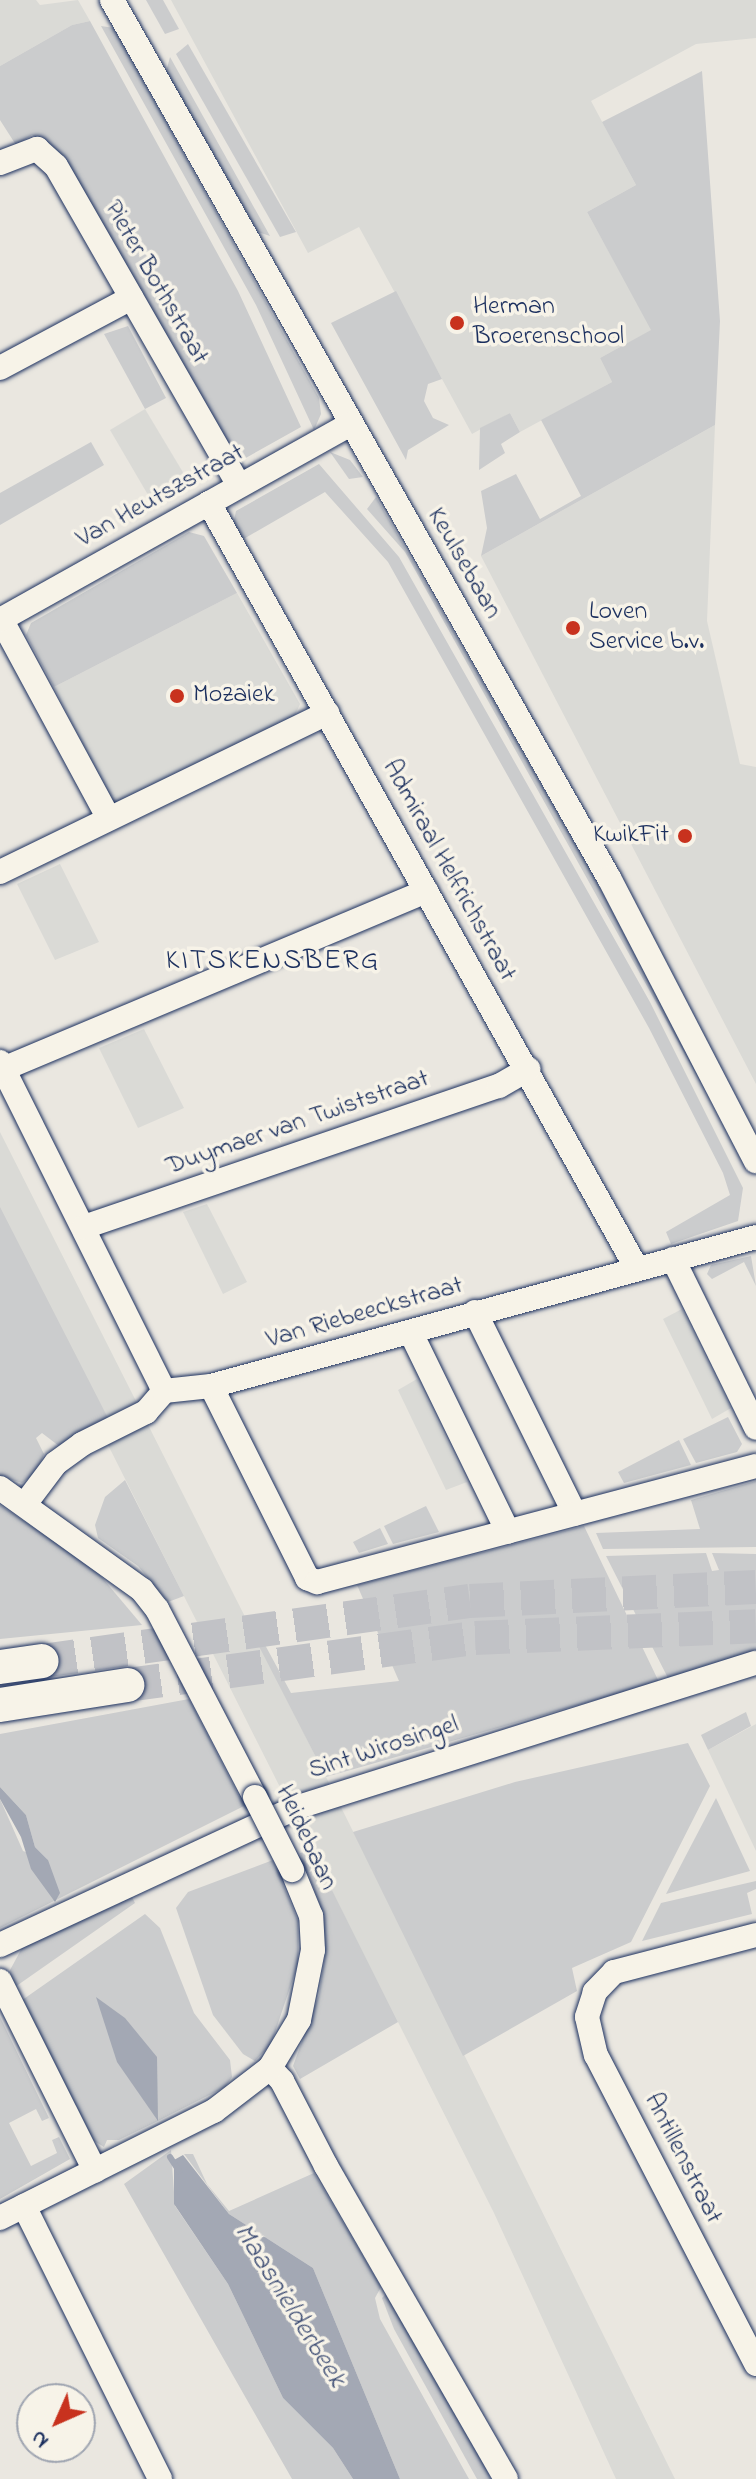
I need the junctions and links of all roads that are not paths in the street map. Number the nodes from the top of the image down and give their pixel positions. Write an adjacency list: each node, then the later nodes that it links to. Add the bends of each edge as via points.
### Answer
1 (112, 0): 5 (street, Keulsebaan)
2 (0, 163): 3 (street, Pieter Bothstraat, via 24,151 47,154)
3 (131, 298): 4 (street); 6 (street, Pieter Bothstraat)
4 (0, 368)
5 (351, 424): 6 (street, Van Heutszstraat); 15 (street, Keulsebaan)
6 (239, 485): 7 (street, Van Heutszstraat)
7 (209, 503): 8 (street, Van Heutszstraat); 9 (street, Admiraal Helfrichstraat)
8 (1, 619): 10 (street)
9 (327, 713): 10 (street); 12 (street, Admiraal Helfrichstraat)
10 (108, 817): 11 (street)
11 (0, 872)
12 (426, 891): 13 (street); 14 (street, Admiraal Helfrichstraat)
13 (2, 1066): 17 (street)
14 (528, 1069): 17 (street, Duymaer van Twiststraat, via 499,1086); 20 (street, Admiraal Helfrichstraat)
15 (749, 1128): 16 (street, Keulsebaan)
16 (756, 1161)
17 (84, 1227): 24 (street)
18 (756, 1237): 19 (street, Van Riebeeckstraat)
19 (673, 1259): 20 (street, Van Riebeeckstraat); 25 (street)
20 (636, 1267): 21 (street, Van Riebeeckstraat)
21 (475, 1312): 22 (street, Van Riebeeckstraat); 29 (street)
22 (411, 1333): 23 (street, Van Riebeeckstraat); 30 (street)
23 (211, 1386): 24 (street, Van Riebeeckstraat); 30 (street, via 307,1578 317,1582)
24 (164, 1391): 28 (street, via 146,1412 56,1463)
25 (756, 1428)
26 (756, 1466): 29 (street)
27 (0, 1488): 28 (street, Heidebaan)
28 (25, 1504): 39 (street, Heidebaan, bridge, via 121,1571 157,1609 292,1870 311,1916 313,1950 299,2020)
29 (575, 1514): 30 (street)
30 (508, 1532)
31 (42, 1661): 33 (highway)
32 (756, 1663): 37 (street, Sint Wirosingel, via 295,1808)
33 (0, 1667)
34 (127, 1685): 35 (highway)
35 (0, 1705)
36 (756, 1935): 43 (street, Antillenstraat, via 634,1963 607,1977 590,2002 590,2038)
37 (0, 1945)
38 (0, 1981): 40 (street)
39 (270, 2068): 40 (street, via 214,2111); 45 (street)
40 (95, 2171): 41 (street)
41 (24, 2206): 42 (street); 44 (street)
42 (0, 2218)
43 (756, 2364)
44 (160, 2479)
45 (506, 2479)

